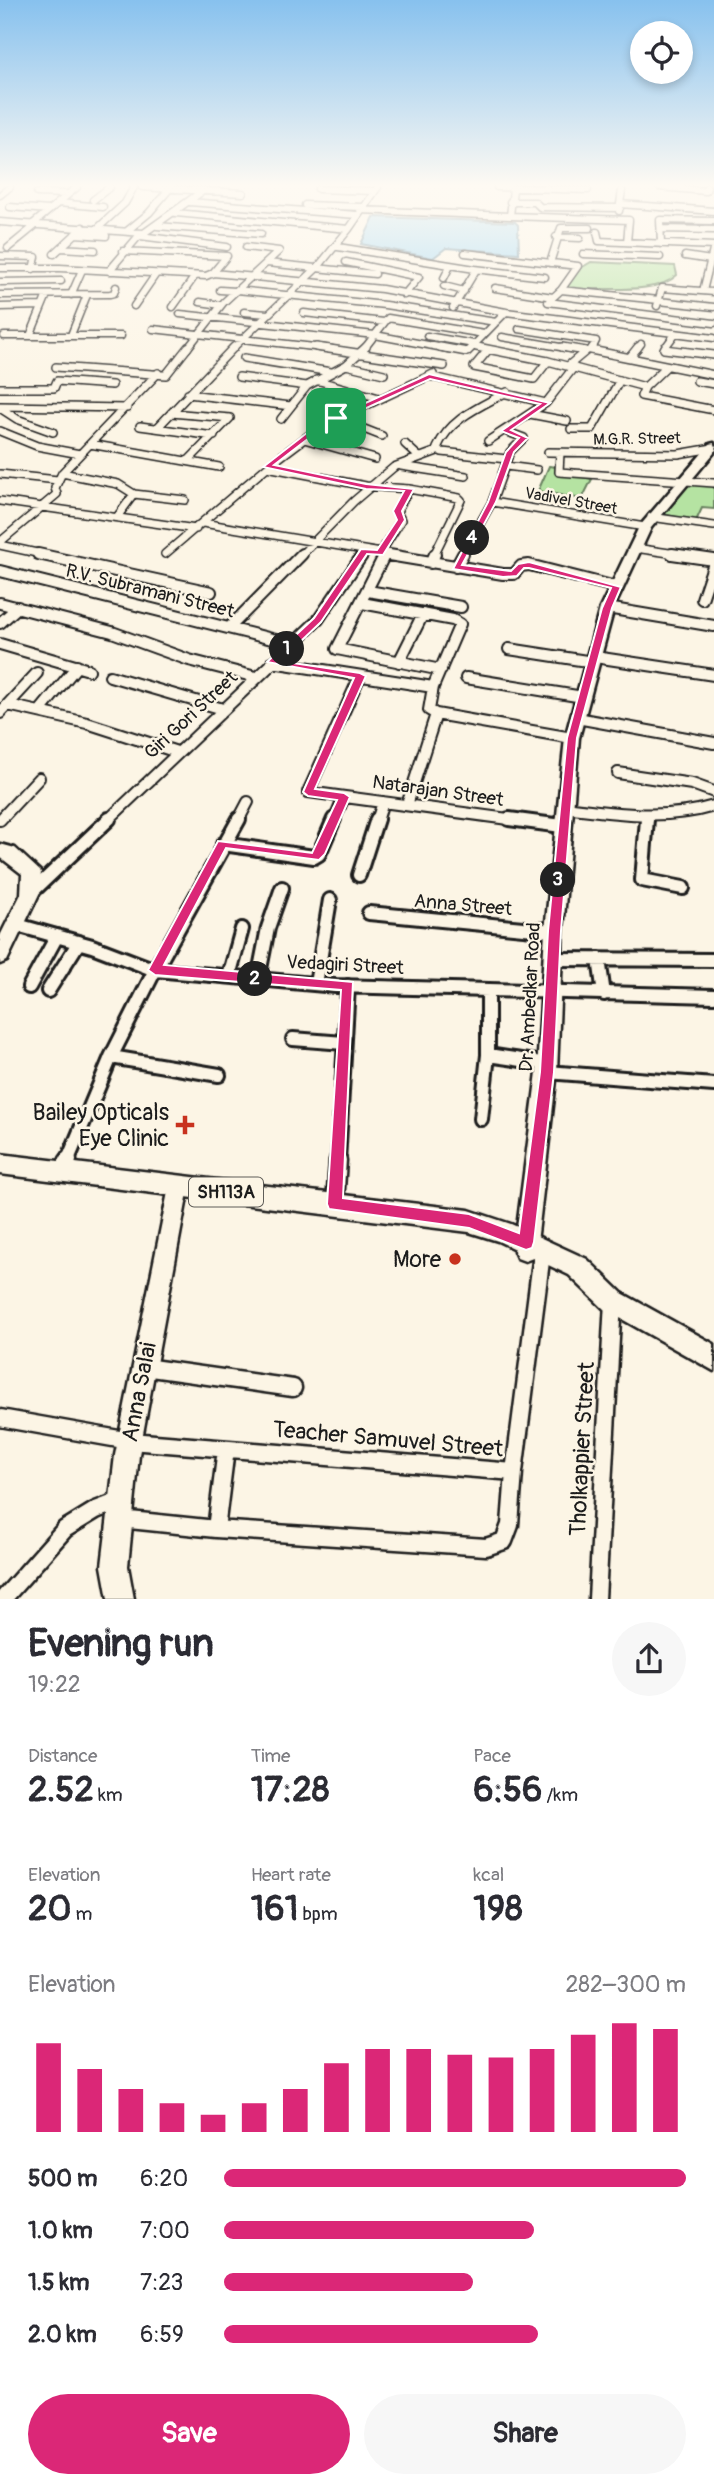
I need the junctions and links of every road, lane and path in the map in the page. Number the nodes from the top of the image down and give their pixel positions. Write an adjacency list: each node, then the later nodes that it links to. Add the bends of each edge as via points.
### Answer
1 (35, 262): 17 (street)
2 (64, 262): 15 (street)
3 (115, 262): 20 (street)
4 (185, 262): 24 (street)
5 (222, 262): 22 (street)
6 (323, 262): 16 (street)
7 (346, 262): 46 (street, via 420,278)
8 (424, 262): 13 (street)
9 (538, 262): 12 (street)
10 (711, 262): 39 (street)
11 (267, 263): 16 (street); 26 (street)
12 (550, 263): 36 (street, via 579,267)
13 (450, 266): 19 (street); 28 (street)
14 (0, 268): 17 (street)
15 (60, 268): 17 (street); 18 (street)
16 (317, 268): 23 (street); 30 (street)
17 (33, 269)
18 (82, 270): 20 (street); 43 (street)
19 (476, 270): 27 (street); 38 (street)
20 (108, 271): 21 (street)
21 (156, 274): 24 (street); 53 (street)
22 (212, 274): 25 (street); 26 (street)
23 (375, 274)
24 (174, 275): 25 (street)
25 (195, 276): 55 (street)
26 (251, 276): 30 (street); 37 (street)
27 (545, 276)
28 (443, 278)
29 (61, 281): 31 (street)
30 (305, 281): 45 (street); 46 (street)
31 (0, 282)
32 (444, 286): 38 (street)
33 (116, 287): 44 (street, via 112,294)
34 (495, 288): 47 (street)
35 (219, 290): 37 (street)
36 (561, 290): 47 (street); 48 (street)
37 (237, 291): 45 (street); 51 (street)
38 (464, 291): 50 (street)
39 (702, 291): 40 (street); 48 (street, via 662,288)
40 (714, 292)
41 (0, 295): 42 (street)
42 (47, 295): 43 (street); 52 (street)
43 (71, 295): 44 (street)
44 (87, 295): 78 (street)
45 (291, 295): 62 (street); 63 (street)
46 (404, 295): 50 (street)
47 (551, 300): 57 (street)
48 (659, 301): 56 (street); 65 (street)
49 (200, 302): 51 (street)
50 (457, 304): 59 (street); 63 (street)
51 (221, 305): 64 (street)
52 (41, 306): 54 (street); 81 (street)
53 (134, 306)
54 (0, 307)
55 (173, 307)
56 (714, 307)
57 (592, 308): 65 (street); 69 (street)
58 (244, 312): 62 (street)
59 (506, 312): 68 (street); 69 (street)
60 (304, 313): 66 (street)
61 (180, 314): 64 (street)
62 (268, 314): 67 (street)
63 (447, 314): 68 (street); 72 (street)
64 (211, 316): 67 (street); 75 (street)
65 (655, 316): 70 (street)
66 (386, 320): 72 (street); 79 (street)
67 (259, 322): 79 (street); 85 (street)
68 (496, 322): 76 (street)
69 (583, 322): 77 (street)
70 (704, 322): 71 (street); 84 (street)
71 (714, 323)
72 (436, 326): 76 (street); 88 (street, via 427,335)
73 (153, 329): 75 (street)
74 (519, 329): 94 (street, via 596,341 591,350)
75 (198, 334): 85 (street); 103 (street)
76 (484, 334): 88 (street)
77 (675, 334): 84 (street); 91 (street, via 664,349)
78 (71, 335): 81 (street); 82 (street)
79 (375, 335): 88 (street); 90 (street)
80 (4, 336): 81 (street)
81 (30, 336)
82 (121, 336)
83 (502, 337): 98 (street, via 586,351)
84 (703, 337): 86 (street); 91 (street)
85 (244, 338): 90 (street); 117 (street)
86 (714, 338)
87 (641, 344): 94 (street)
88 (471, 348): 89 (street)
89 (488, 350): 93 (street); 102 (street, via 473,366)
90 (362, 352): 97 (street); 106 (street, via 444,366)
91 (699, 354): 92 (street)
92 (714, 355)
93 (519, 356): 96 (street); 102 (street)
94 (630, 357): 99 (street)
95 (244, 358): 101 (street)
96 (548, 361): 98 (street); 102 (street, via 534,379)
97 (346, 365): 101 (street); 104 (street)
98 (571, 366): 109 (street); 119 (street)
99 (667, 366): 105 (street); 114 (street)
100 (56, 367): 103 (street)
101 (332, 372): 108 (street)
102 (503, 373)
103 (162, 374): 122 (street)
104 (384, 374)
105 (714, 375)
106 (429, 376): 116 (street); 118 (street)
107 (239, 377): 113 (street)
108 (316, 380): 113 (street); 118 (street)
109 (620, 380): 114 (street); 125 (street, via 592,429)
110 (697, 381): 111 (street)
111 (714, 384)
112 (112, 385): 115 (street, via 57,381 54,388)
113 (307, 386): 120 (street)
114 (645, 387): 123 (street, via 641,396)
115 (0, 388)
116 (507, 392): 119 (street); 140 (street, via 449,426 440,437)
117 (188, 394): 120 (street); 124 (street)
118 (379, 398): 126 (street)
119 (546, 403): 125 (street)
120 (291, 406): 127 (street)
121 (0, 407): 122 (street); 132 (street, via 17,419)
122 (127, 408): 137 (street)
123 (714, 410)
124 (171, 413): 129 (street); 133 (street, via 230,418)
125 (530, 414): 131 (street)
126 (336, 418): 134 (street); 135 (street)
127 (281, 419)
128 (140, 426): 129 (street)
129 (157, 428): 133 (street)
130 (0, 431): 143 (street, via 37,446)
131 (505, 431): 136 (street); 148 (street, via 524,438)
132 (53, 432)
133 (214, 436): 147 (street)
134 (382, 436)
135 (304, 439): 146 (street); 151 (street)
136 (488, 441)
137 (90, 444): 143 (street); 147 (street)
138 (405, 444): 145 (street)
139 (713, 447): 144 (street, M.G.R. Street, via 686,453); 157 (street, Dr. Ambedkar Road)
140 (440, 450): 145 (street); 148 (street)
141 (548, 452): 142 (street, M.G.R. Street)
142 (560, 453): 144 (street, M.G.R. Street); 156 (street, M.G.R. Street, via 559,472)
143 (80, 454): 155 (street)
144 (612, 455): 156 (street)
145 (419, 457): 149 (street)
146 (375, 459)
147 (188, 461): 150 (street)
148 (506, 462): 152 (street); 164 (street)
149 (398, 466): 154 (street); 159 (street)
150 (219, 467)
151 (267, 467): 159 (street); 168 (street)
152 (537, 470)
153 (0, 474): 155 (street)
154 (466, 476)
155 (60, 477): 161 (street, via 118,484); 165 (street, via 57,494)
156 (609, 477): 157 (street, M.G.R. Street)
157 (682, 481): 158 (street, M.G.R. Street); 167 (street, Dr. Ambedkar Road)
158 (714, 483)
159 (373, 487): 160 (street); 170 (street)
160 (409, 489): 175 (street, via 397,511 401,520); 177 (street, via 461,499)
161 (134, 494): 162 (street); 166 (street)
162 (185, 500)
163 (0, 502): 165 (street)
164 (492, 502): 167 (street, Vadivel Street); 178 (street)
165 (43, 507): 166 (street); 171 (street)
166 (117, 517): 168 (street)
167 (648, 522): 169 (street, Vadivel Street); 172 (street, Dr. Ambedkar Road)
168 (199, 526): 170 (street); 174 (street)
169 (714, 526)
170 (316, 542): 173 (street); 192 (street)
171 (0, 543): 182 (street)
172 (635, 548): 176 (street); 180 (street, Dr. Ambedkar Road)
173 (365, 551): 175 (street); 194 (street, Giri Gori Street, via 318,620)
174 (165, 554)
175 (382, 554): 177 (street); 181 (street)
176 (714, 562): 183 (street)
177 (431, 563): 178 (street)
178 (456, 567): 180 (street, via 514,574 529,565)
179 (0, 571): 192 (street, R.V. Subramani Street)
180 (616, 587): 188 (street, Dr. Ambedkar Road)
181 (368, 591): 185 (street); 187 (street)
182 (211, 592)
183 (702, 599)
184 (0, 603): 186 (street)
185 (362, 603): 189 (street); 198 (street, via 337,649)
186 (18, 607): 190 (street); 206 (street)
187 (461, 607)
188 (607, 608): 191 (street); 196 (street, Dr. Ambedkar Road)
189 (423, 614): 198 (street); 201 (street, via 460,624)
190 (0, 623)
191 (714, 626)
192 (229, 628): 194 (street, R.V. Subramani Street)
193 (0, 644): 199 (street)
194 (292, 644): 197 (street, Giri Gori Street)
195 (509, 649): 196 (street)
196 (594, 660): 203 (street); 209 (street, Dr. Ambedkar Road)
197 (272, 662): 205 (street); 206 (street, Giri Gori Street)
198 (399, 662): 201 (street)
199 (77, 666): 200 (street); 212 (street)
200 (89, 670)
201 (441, 670): 208 (street)
202 (37, 673): 210 (street)
203 (714, 675)
204 (110, 676): 211 (street)
205 (360, 676): 208 (street); 222 (street, Natarajan Street, via 308,792)
206 (256, 677): 211 (street, Giri Gori Street)
207 (466, 678): 209 (street)
208 (433, 687): 214 (street, via 429,710)
209 (583, 697): 215 (street, Dr. Ambedkar Road)
210 (8, 705): 212 (street); 213 (street)
211 (223, 709): 218 (street, Giri Gori Street)
212 (40, 711): 218 (street)
213 (0, 713)
214 (436, 714): 216 (street); 225 (street)
215 (578, 718): 216 (street, Dr. Ambedkar Road); 217 (street)
216 (572, 738): 227 (street, Dr. Ambedkar Road)
217 (714, 743)
218 (177, 752): 236 (street, Giri Gori Street)
219 (618, 774): 221 (street, via 692,784)
220 (39, 778): 229 (street)
221 (714, 792)
222 (344, 797): 224 (street, Natarajan Street); 231 (street, via 314,858)
223 (248, 802): 231 (street)
224 (383, 802): 225 (street, Natarajan Street); 233 (street)
225 (407, 805): 230 (street, Natarajan Street)
226 (714, 806): 228 (street, via 691,815)
227 (565, 807): 228 (street); 230 (street, Dr. Ambedkar Road)
228 (647, 815): 235 (street, via 642,880)
229 (0, 820)
230 (562, 826): 241 (street, Dr. Ambedkar Road)
231 (223, 844): 248 (street)
232 (0, 850): 236 (main road, via 32,872)
233 (359, 875)
234 (282, 888): 250 (street)
235 (683, 888)
236 (30, 894): 239 (main road)
237 (330, 900): 251 (street)
238 (369, 913): 241 (street, Anna Street)
239 (17, 925): 242 (street, Vedagiri Street); 244 (main road)
240 (242, 929): 249 (street)
241 (554, 931): 245 (street, Dr. Ambedkar Road)
242 (57, 936): 243 (street, Vedagiri Street); 253 (street)
243 (79, 942): 248 (street, Vedagiri Street); 255 (street)
244 (0, 956)
245 (553, 959): 246 (street); 256 (street, Dr. Ambedkar Road)
246 (599, 959): 247 (street); 257 (street)
247 (714, 960)
248 (155, 970): 249 (street, Vedagiri Street); 262 (street)
249 (229, 976): 250 (street, Vedagiri Street)
250 (258, 979): 251 (street, Vedagiri Street)
251 (316, 984): 252 (street, Vedagiri Street)
252 (348, 986): 254 (street, Vedagiri Street); 260 (street)
253 (29, 987)
254 (488, 990): 256 (street, Vedagiri Street); 261 (street)
255 (48, 991)
256 (552, 993): 257 (street, Vedagiri Street); 263 (street, Dr. Ambedkar Road)
257 (604, 994): 258 (street, Vedagiri Street)
258 (714, 996)
259 (292, 1039): 260 (street)
260 (345, 1042): 270 (street)
261 (488, 1055): 263 (street); 266 (street)
262 (111, 1057): 264 (street); 268 (street)
263 (547, 1068): 265 (street); 271 (street, Dr. Ambedkar Road)
264 (219, 1075)
265 (714, 1085)
266 (481, 1119)
267 (0, 1164): 268 (main road, SH113A)
268 (63, 1172): 269 (main road, SH113A)
269 (179, 1187): 270 (main road, SH113A); 274 (street, Anna Salai)
270 (335, 1204): 271 (main road, SH113A, via 451,1220 465,1230)
271 (530, 1252): 272 (main road, SH113A, via 576,1278 587,1279); 279 (street, Teacher Samuvel Street)
272 (613, 1301): 273 (main road, SH113A); 284 (street, Tholkappier Street)
273 (714, 1358)
274 (144, 1367): 275 (street); 277 (street, Anna Salai)
275 (293, 1388)
276 (0, 1418): 277 (street, Teacher Samuvel Street)
277 (130, 1441): 278 (street, Teacher Samuvel Street); 280 (street, Anna Salai)
278 (226, 1449): 279 (street, Teacher Samuvel Street); 281 (street)
279 (514, 1472): 281 (street, via 510,1525 504,1541 486,1547)
280 (121, 1510): 281 (street); 282 (street, via 96,1510 65,1529); 283 (street, Anna Salai, via 115,1566)
281 (216, 1529)
282 (3, 1599)
283 (121, 1599)
284 (597, 1599)

